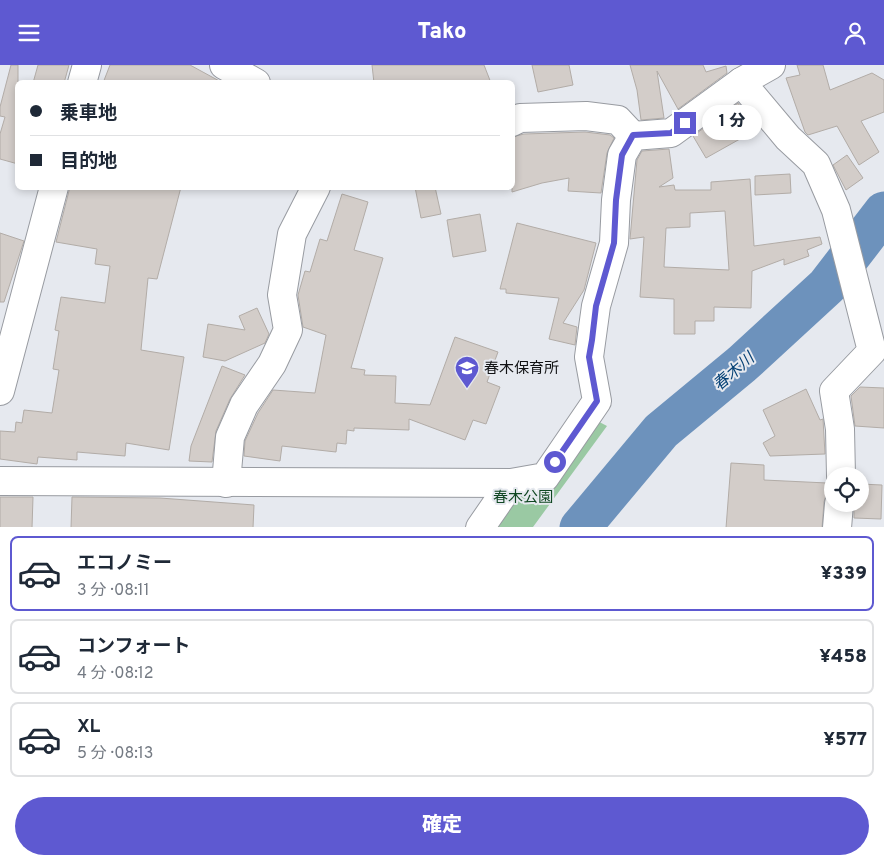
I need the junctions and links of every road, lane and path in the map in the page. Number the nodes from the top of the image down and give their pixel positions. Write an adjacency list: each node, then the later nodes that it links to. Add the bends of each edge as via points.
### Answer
1 (87, 65): 4 (street)
2 (224, 65): 5 (street)
3 (771, 65): 6 (street)
4 (83, 80)
5 (251, 80)
6 (741, 82): 8 (street, via 671,133); 11 (street, via 816,164 836,211)
7 (515, 120): 8 (street, via 586,116 618,120)
8 (633, 135): 16 (street, via 622,155 614,243 596,306 589,357 597,401 545,477)
9 (53, 190): 12 (street)
10 (314, 190): 15 (street, via 292,234 282,295 288,330 272,364 244,405 230,437)
11 (878, 349): 13 (street, via 834,391)
12 (0, 391)
13 (842, 467)
14 (0, 481): 15 (street)
15 (226, 483): 16 (street)
16 (512, 483): 18 (street)
17 (838, 512): 19 (street)
18 (480, 527)
19 (837, 527)

